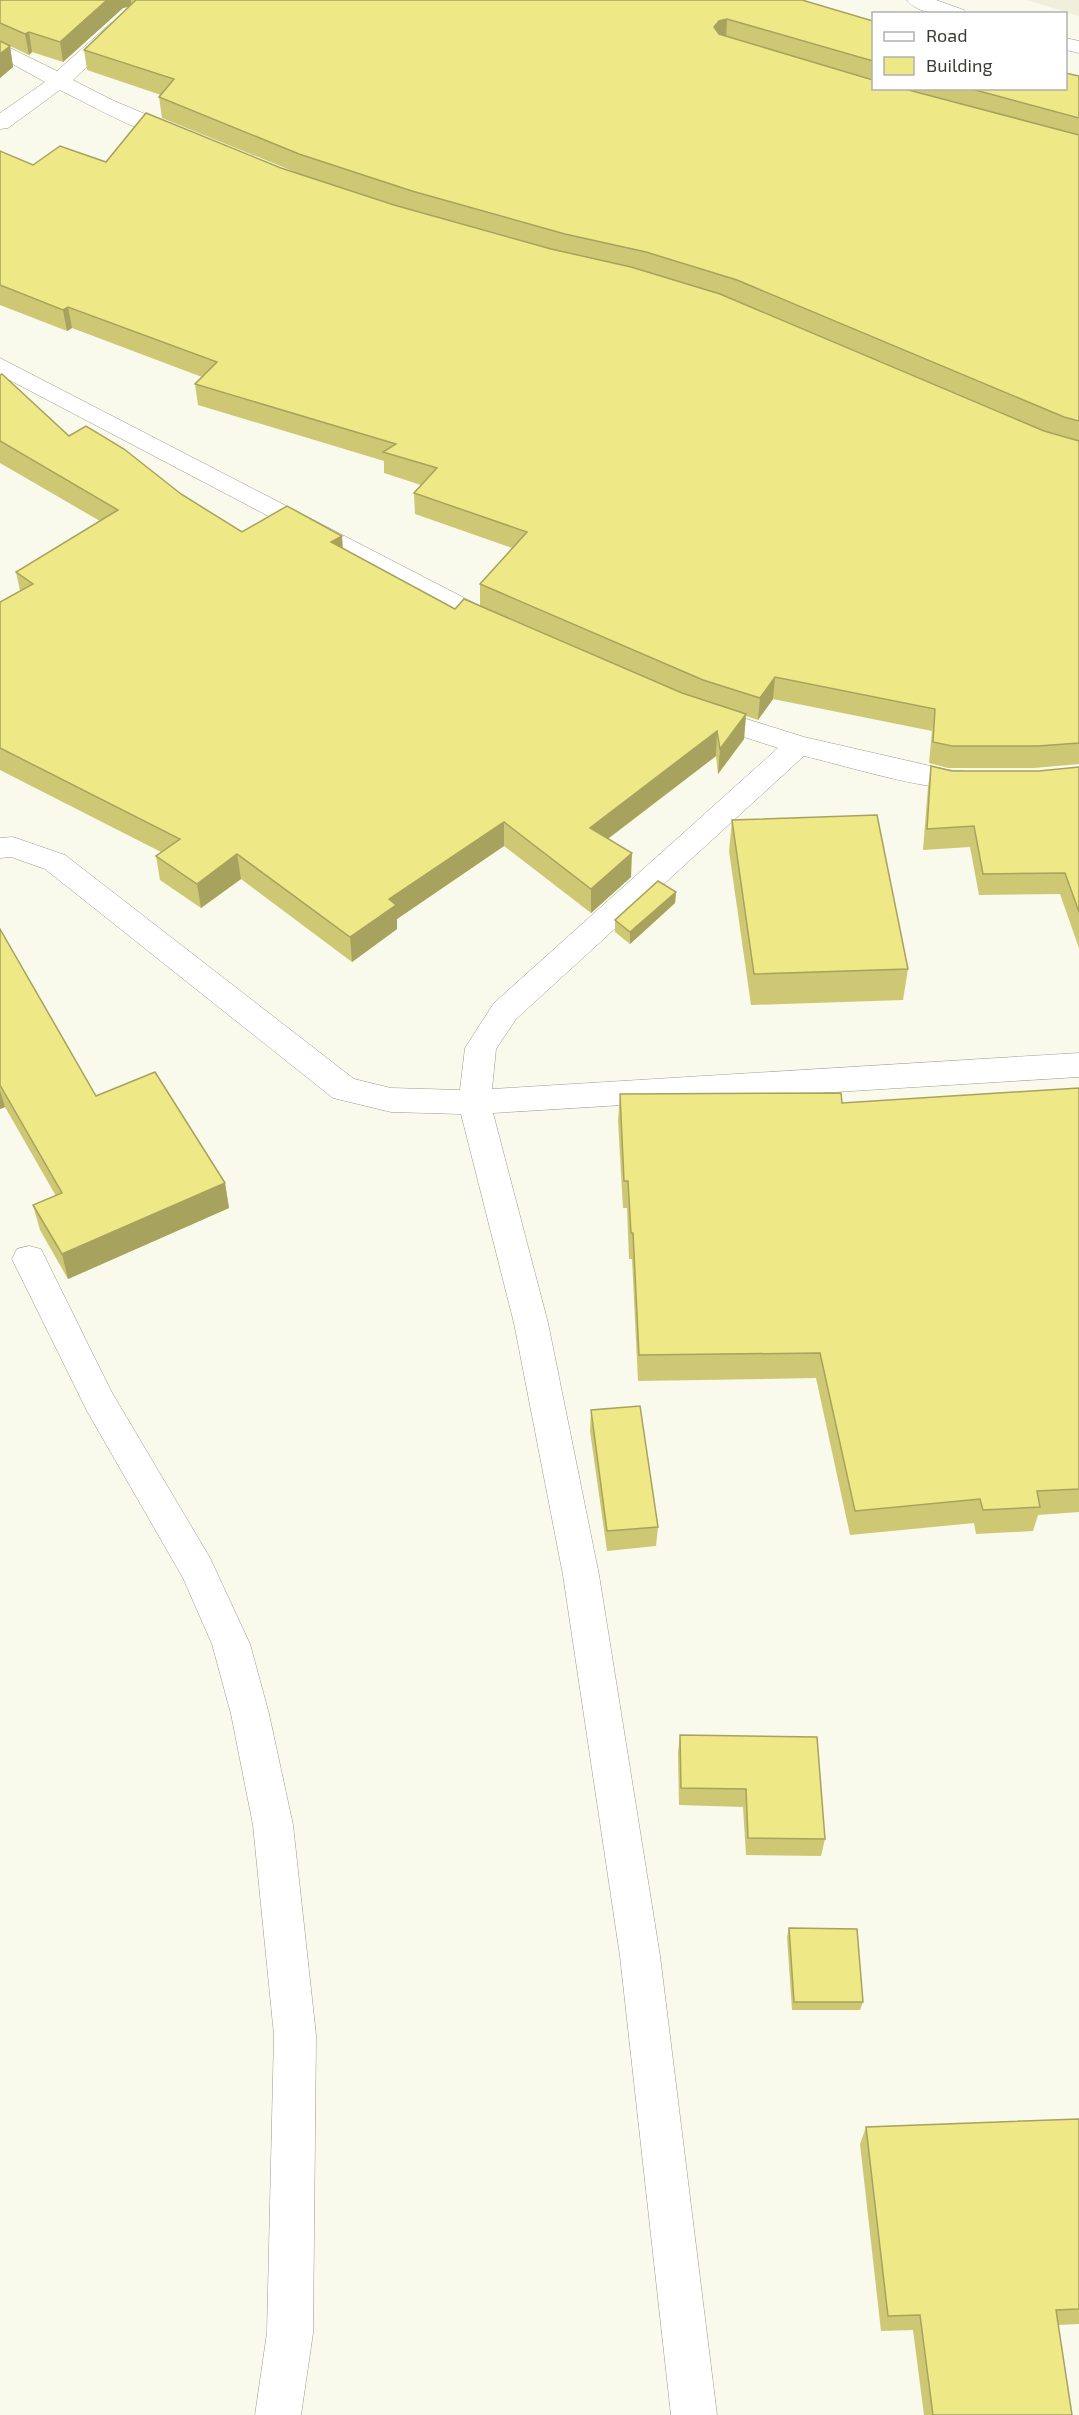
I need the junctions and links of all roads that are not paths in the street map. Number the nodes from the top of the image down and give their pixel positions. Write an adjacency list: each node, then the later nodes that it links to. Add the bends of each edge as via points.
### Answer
1 (918, 0): 2 (street)
2 (951, 12)
3 (132, 14): 5 (street)
4 (0, 49): 5 (street)
5 (58, 81): 6 (street); 7 (street, via 104,105)
6 (0, 123)
7 (205, 147)
8 (0, 365): 9 (street)
9 (524, 638)
10 (681, 705): 11 (street)
11 (799, 745): 12 (street, via 948,780); 15 (street, via 505,1011 481,1048)
12 (1001, 780)
13 (0, 848): 15 (street, via 13,847 55,862 344,1089 391,1100)
14 (1079, 1065): 15 (street)
15 (474, 1102): 18 (street, via 531,1323 581,1575 640,1956)
16 (29, 1258): 17 (street, via 99,1401 197,1569 231,1644 250,1714 273,1825 295,2035 290,2333)
17 (278, 2415)
18 (694, 2415)

